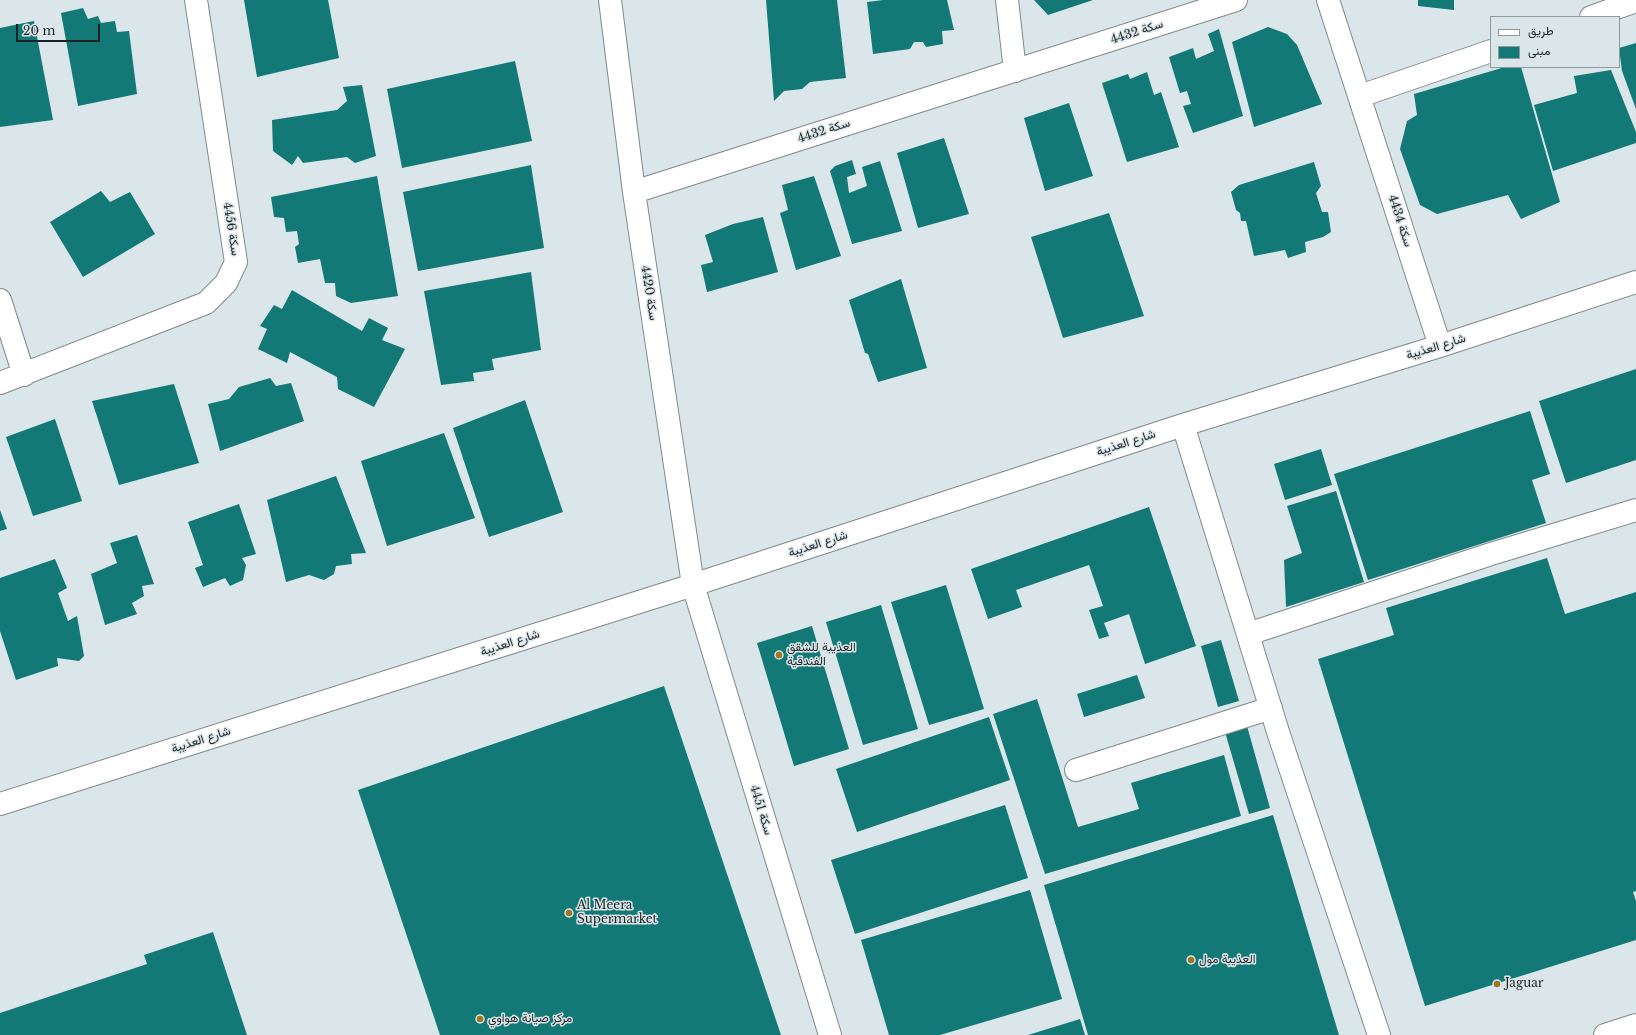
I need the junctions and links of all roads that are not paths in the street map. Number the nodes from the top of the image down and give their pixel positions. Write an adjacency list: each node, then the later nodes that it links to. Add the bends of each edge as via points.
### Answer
1 (196, 0): 15 (street, سكة 4456, via 236,262 226,283 206,303)
2 (610, 0): 11 (street, سكة 4420)
3 (1007, 0): 9 (street)
4 (1236, 0): 9 (street, سكة 4432)
5 (1328, 0): 10 (street, سكة 4434)
6 (1636, 2): 7 (street)
7 (1593, 16)
8 (1490, 51): 10 (street)
9 (1015, 71): 11 (street, سكة 4432)
10 (1360, 96): 14 (street, سكة 4434)
11 (634, 192): 19 (street, سكة 4420)
12 (1636, 282): 14 (street, شارع العذيبة)
13 (0, 300): 15 (street)
14 (1440, 346): 17 (street, شارع العذيبة)
15 (24, 375): 16 (street, سكة 4456)
16 (0, 383)
17 (1183, 425): 19 (street, شارع العذيبة); 20 (street)
18 (1636, 510): 20 (street)
19 (693, 585): 23 (street, شارع العذيبة); 25 (street, سكة 4451)
20 (1248, 634): 21 (street)
21 (1271, 708): 22 (street); 26 (street)
22 (1076, 770)
23 (0, 804)
24 (1636, 1025): 27 (street)
25 (830, 1035)
26 (1379, 1035)
27 (1606, 1035)

